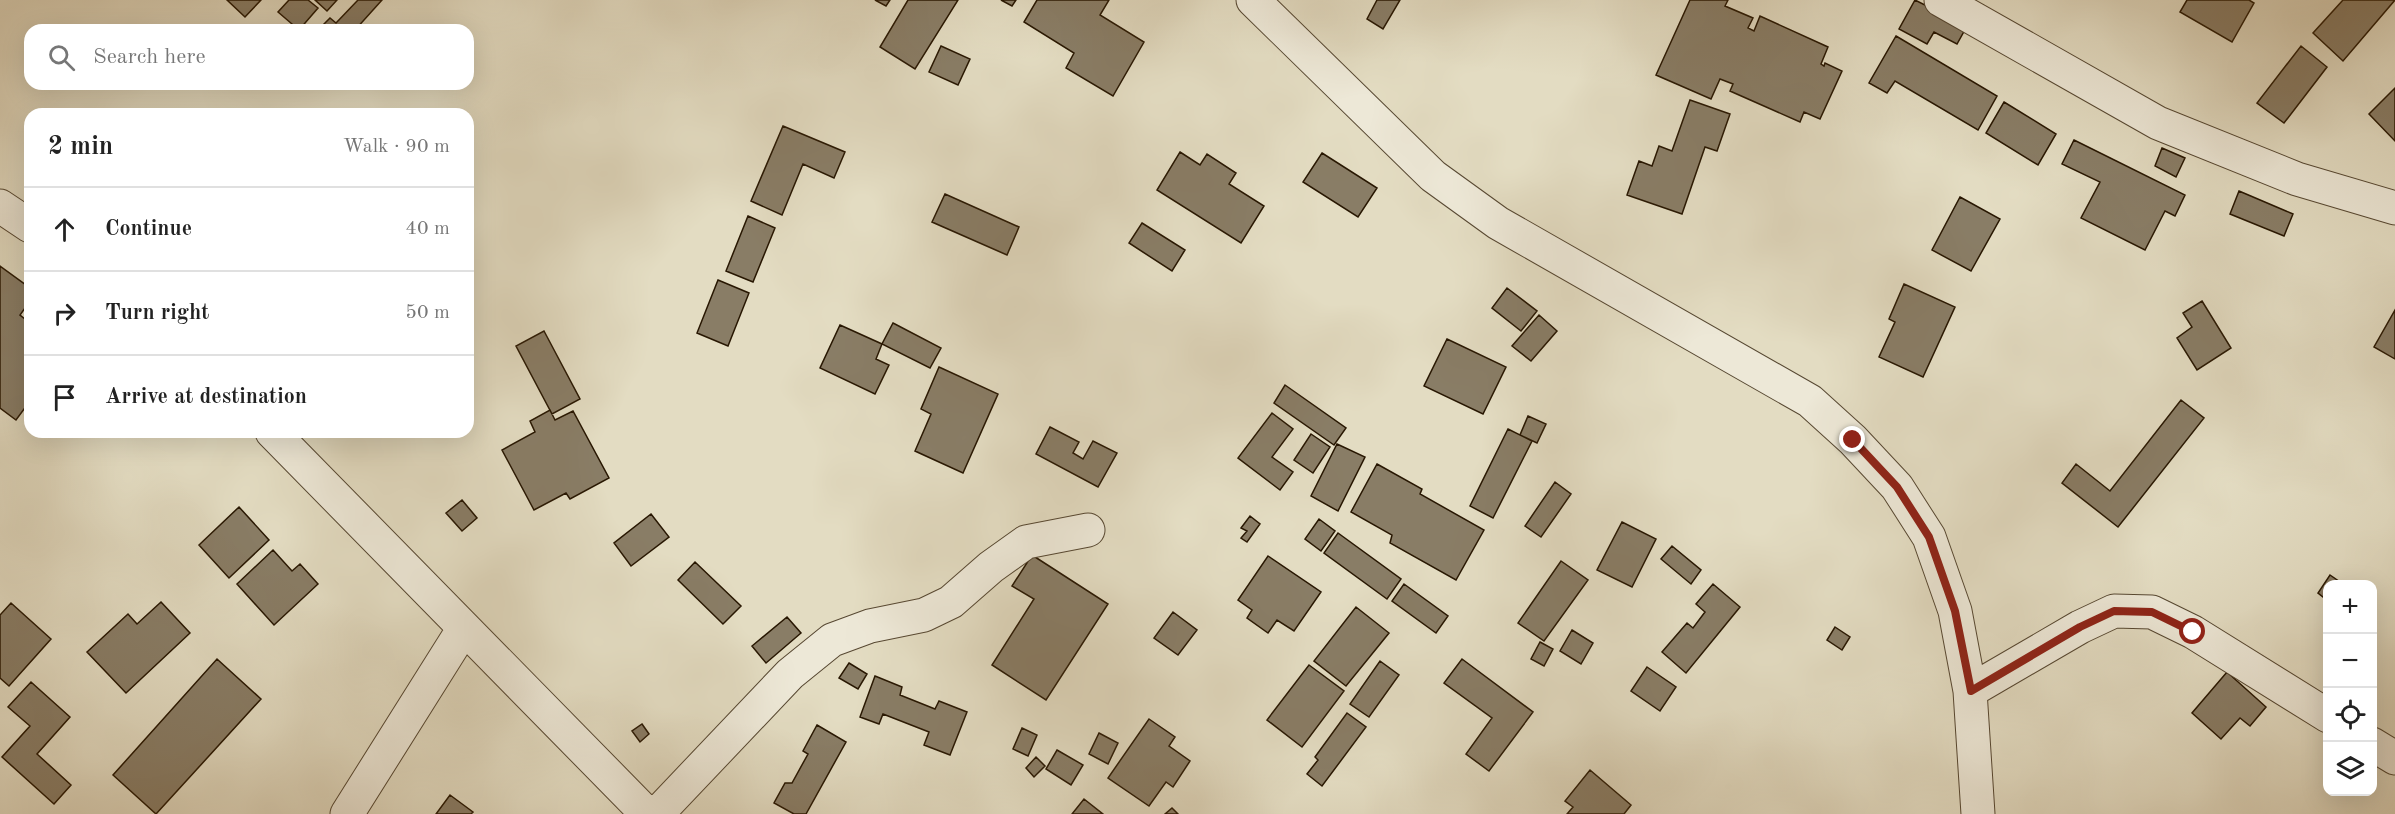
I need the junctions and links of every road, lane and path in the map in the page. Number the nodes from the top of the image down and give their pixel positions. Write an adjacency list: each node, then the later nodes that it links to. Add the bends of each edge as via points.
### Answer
1 (1941, 0): 4 (street, via 2158,123 2297,179)
2 (1266, 5): 9 (street, via 1433,176 1467,202 1810,401 1853,440 1897,487 1929,537 1955,611)
3 (0, 206): 5 (street)
4 (2395, 208)
5 (24, 222)
6 (278, 438): 8 (street)
7 (1088, 530): 15 (street, via 1026,542 951,602 924,615 870,626 832,640 790,674)
8 (464, 628): 13 (street); 14 (street)
9 (1971, 691): 10 (street, via 2114,611 2152,612 2193,632); 16 (street)
10 (2323, 713)
11 (2377, 747): 12 (street)
12 (2395, 758)
13 (347, 814)
14 (647, 814)
15 (657, 814)
16 (1978, 814)

